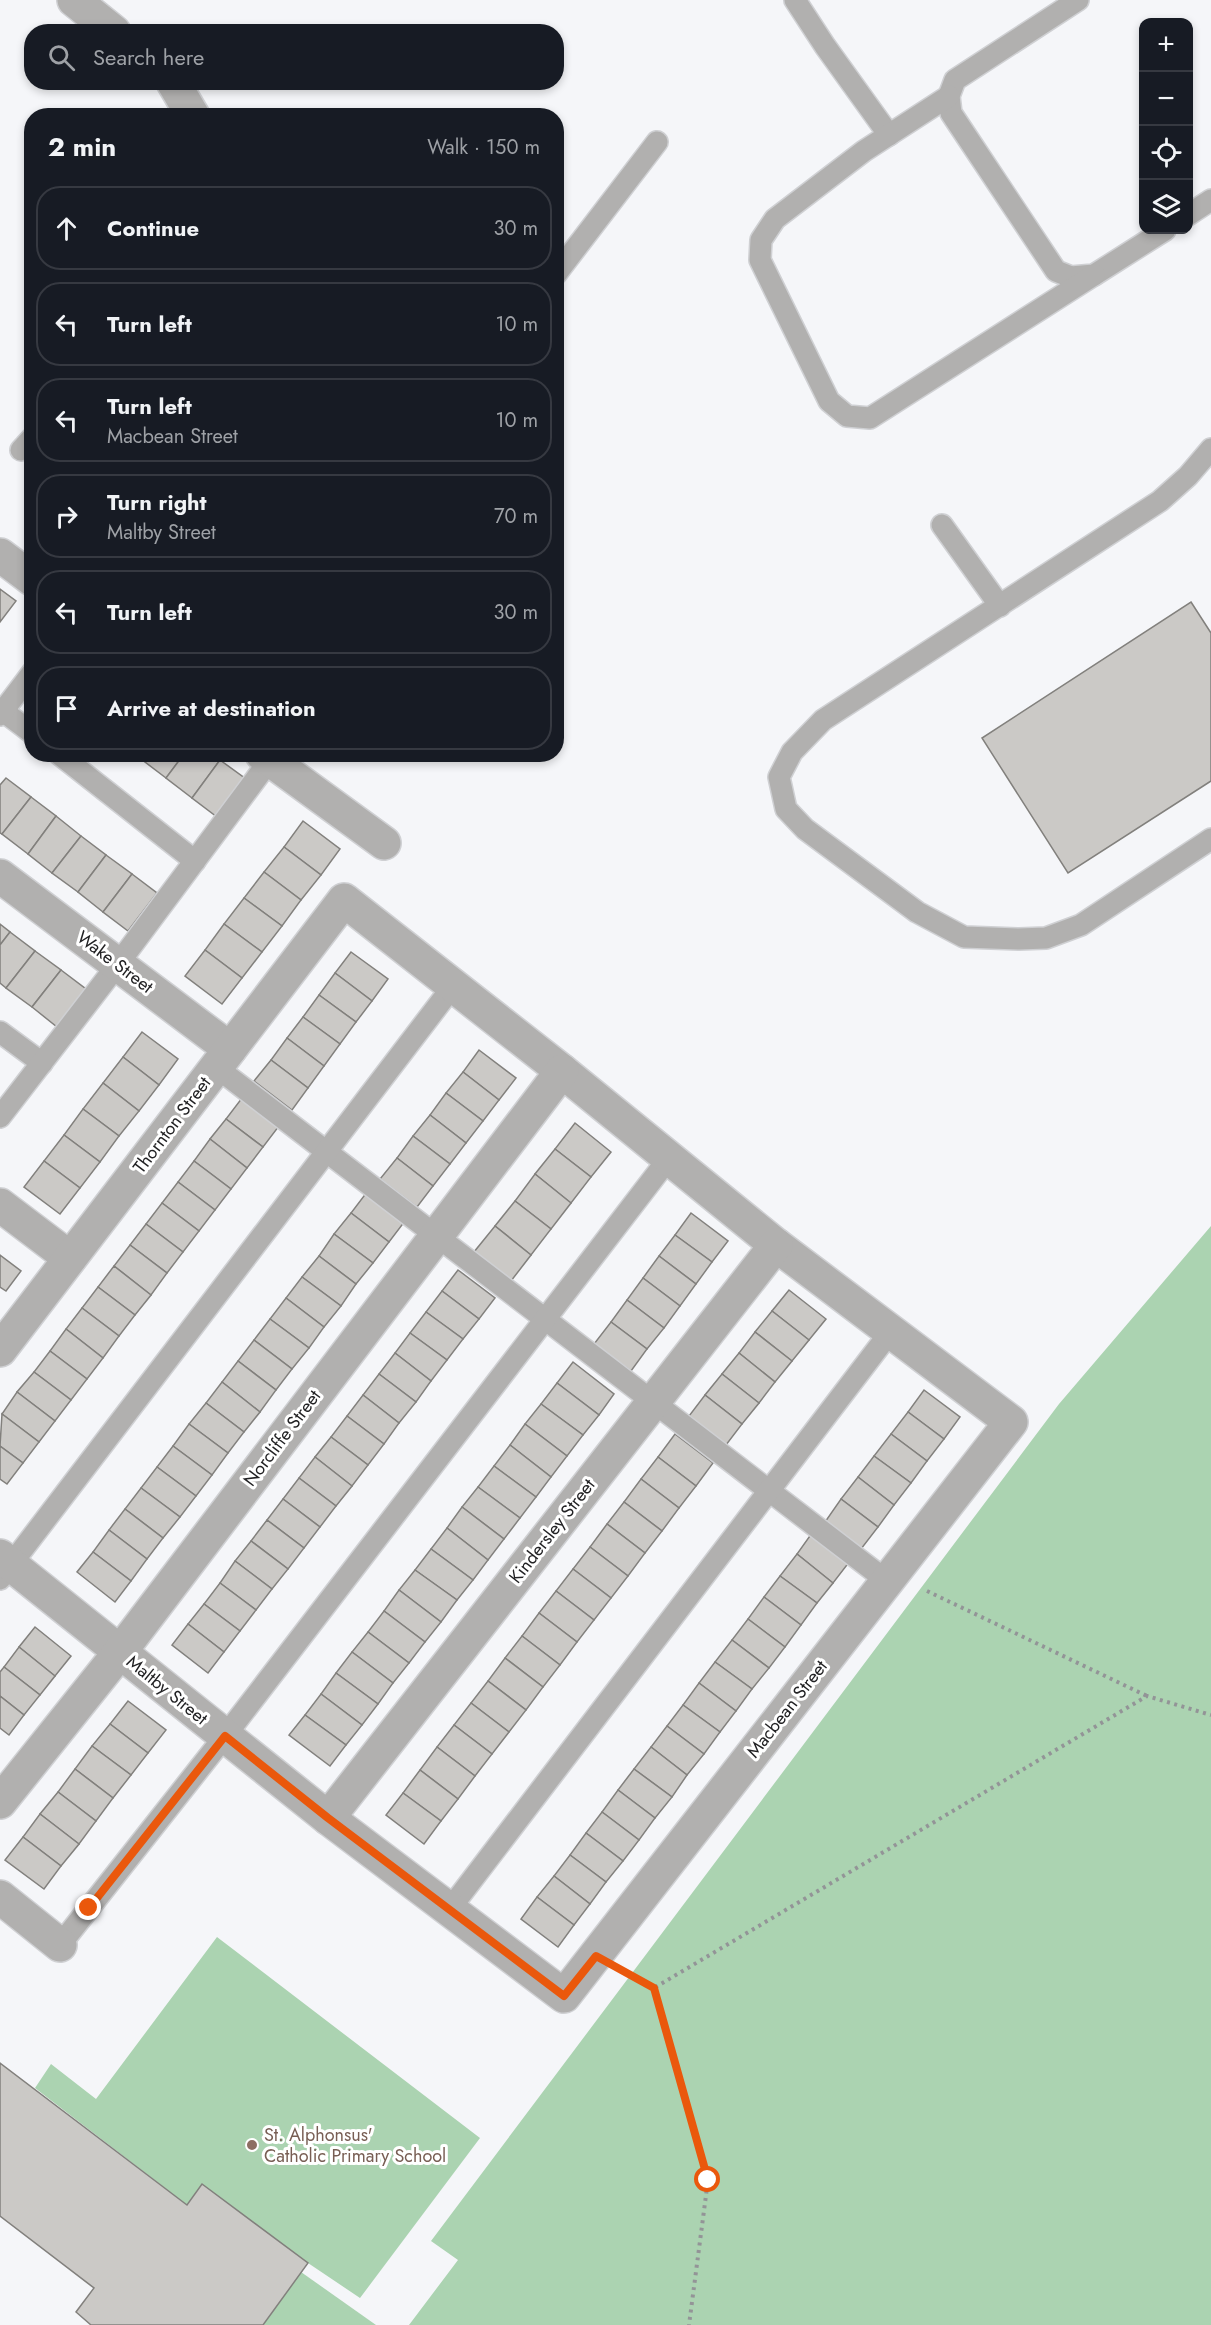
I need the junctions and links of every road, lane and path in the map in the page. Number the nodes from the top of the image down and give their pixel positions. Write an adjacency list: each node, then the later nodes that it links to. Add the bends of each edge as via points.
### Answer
1 (74, 0): 5 (street)
2 (795, 0): 9 (lane)
3 (1078, 0): 4 (lane)
4 (1056, 6): 7 (lane, via 955,80)
5 (104, 24)
6 (177, 90): 8 (street)
7 (949, 96): 9 (lane); 15 (lane, via 951,113 1056,270 1071,277)
8 (188, 108)
9 (889, 135): 15 (lane, via 775,219 761,240 760,260 829,401 847,416 870,418)
10 (657, 142): 14 (lane)
11 (1211, 200): 12 (lane)
12 (1193, 211)
13 (1159, 234): 15 (lane)
14 (564, 264)
15 (1094, 275)
16 (1211, 449): 20 (lane, via 1160,501)
17 (942, 525): 20 (lane)
18 (0, 555): 19 (street)
19 (24, 573)
20 (1000, 606): 27 (lane, via 823,720 792,752 779,777 786,809 805,830 917,912 964,937 1019,939 1046,938 1081,925)
21 (24, 683): 22 (lane)
22 (1, 713): 23 (lane)
23 (24, 728)
24 (68, 762): 29 (lane)
25 (263, 762): 29 (lane)
26 (273, 762): 28 (street)
27 (1211, 839)
28 (384, 843)
29 (195, 861): 31 (lane)
30 (0, 876): 31 (street, Wake Street)
31 (118, 964): 34 (street, Wake Street); 35 (lane)
32 (453, 986): 34 (street, Thornton Street, via 344,900); 36 (street); 38 (lane)
33 (0, 1032): 35 (lane)
34 (223, 1058): 38 (lane); 43 (street, Thornton Street)
35 (42, 1063): 37 (lane)
36 (562, 1071): 39 (street); 41 (street, Norcliffe Street)
37 (0, 1117)
38 (326, 1151): 41 (lane); 49 (lane)
39 (669, 1158): 42 (street); 44 (lane)
40 (0, 1205): 43 (street)
41 (436, 1236): 44 (lane); 51 (street, Norcliffe Street)
42 (776, 1245): 45 (street); 47 (street, Kindersley Street)
43 (70, 1258): 46 (street, Thornton Street)
44 (546, 1319): 47 (lane); 54 (lane)
45 (891, 1331): 48 (lane); 50 (street, Macbean Street, via 1011,1422)
46 (0, 1350)
47 (653, 1401): 48 (lane); 56 (street, Kindersley Street)
48 (770, 1491): 50 (lane); 58 (lane)
49 (4, 1567): 51 (street, Maltby Street)
50 (889, 1577): 52 (path); 60 (street, Macbean Street)
51 (120, 1652): 54 (street, Maltby Street); 55 (street, Norcliffe Street)
52 (1147, 1696): 53 (path); 61 (path)
53 (1211, 1715)
54 (225, 1736): 56 (street, Maltby Street); 59 (lane)
55 (0, 1802)
56 (328, 1818): 58 (street, Maltby Street)
57 (0, 1897): 59 (street)
58 (450, 1910): 62 (street, Maltby Street)
59 (60, 1945)
60 (596, 1956): 61 (path); 62 (street, Macbean Street)
61 (654, 1988): 63 (path, via 708,2180)
62 (564, 1996)
63 (689, 2325)

